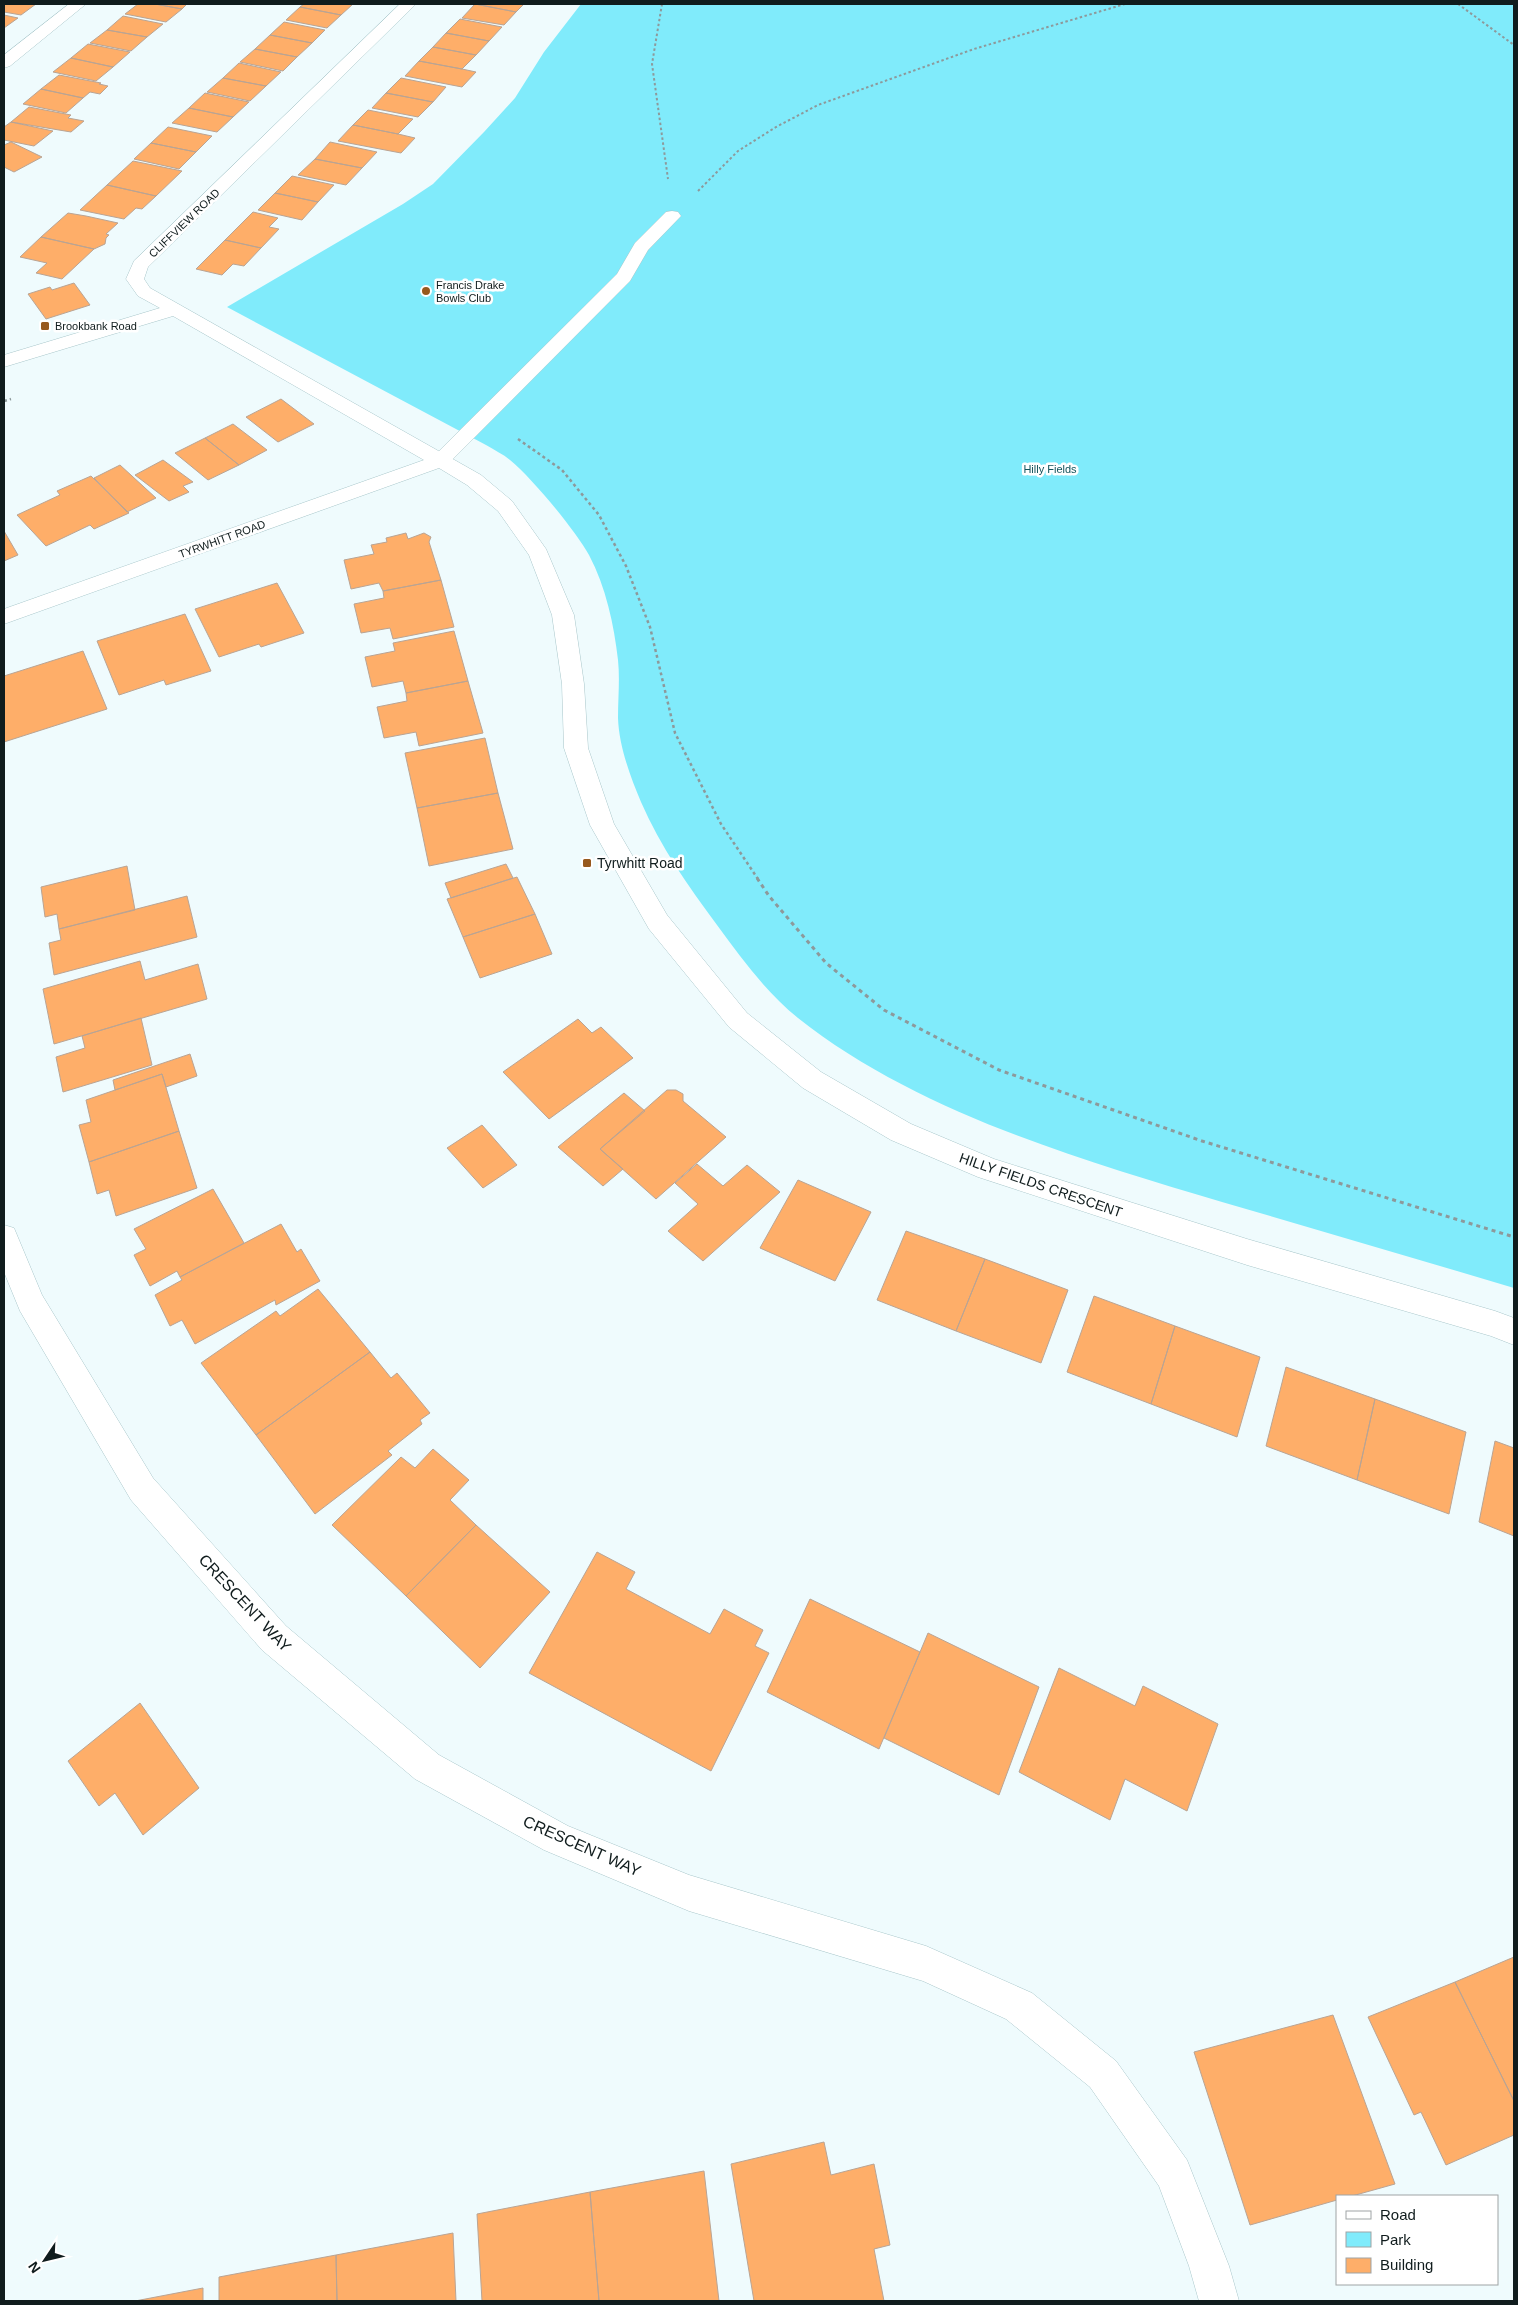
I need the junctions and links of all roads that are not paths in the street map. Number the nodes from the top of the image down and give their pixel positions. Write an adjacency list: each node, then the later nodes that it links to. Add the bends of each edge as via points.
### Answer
1 (78, 4): 3 (street)
2 (408, 4): 5 (street, CLIFFVIEW ROAD, via 140,265 136,279 144,292)
3 (4, 63)
4 (672, 216): 7 (street, via 641,247 624,277)
5 (174, 310): 6 (street); 7 (street, CLIFFVIEW ROAD)
6 (4, 361)
7 (440, 461): 8 (street, TYRWHITT ROAD); 10 (street, HILLY FIELDS CRESCENT, via 474,480 505,506 539,554 563,615 576,748 602,825 658,922 738,1020 812,1080 901,1132 988,1169 1247,1252)
8 (4, 618)
9 (4, 1237): 11 (street, CRESCENT WAY, via 30,1302 142,1489 274,1638 426,1767 556,1838 689,1893 926,1964 1019,2006 1103,2074 1173,2174 1209,2266)
10 (1514, 1332)
11 (1219, 2301)

